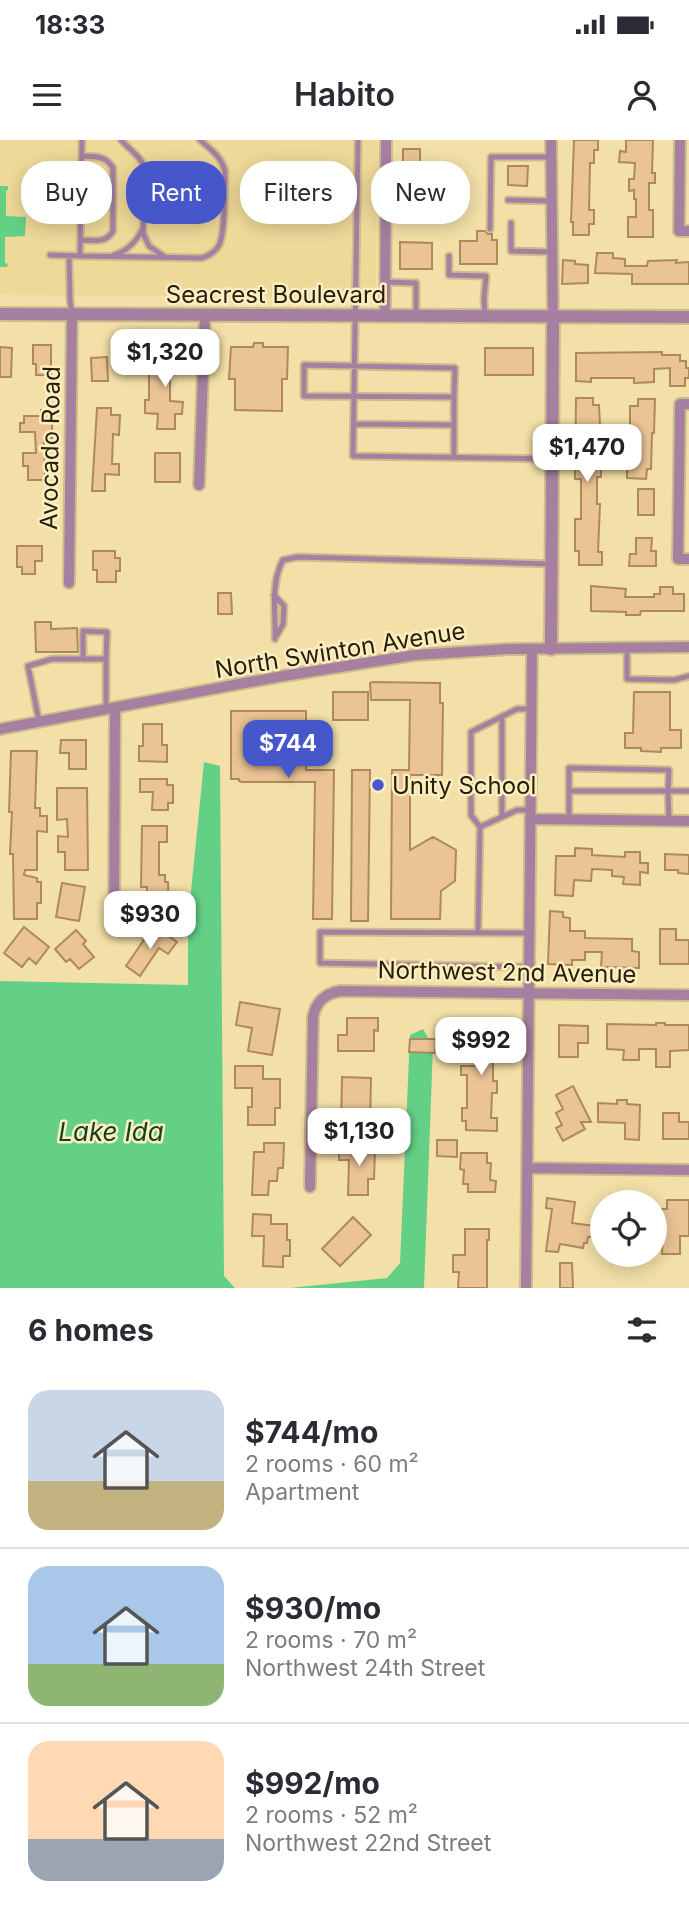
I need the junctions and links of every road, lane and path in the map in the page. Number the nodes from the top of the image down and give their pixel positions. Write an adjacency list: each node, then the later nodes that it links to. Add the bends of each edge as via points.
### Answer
1 (82, 140): 8 (lane)
2 (121, 140): 13 (lane, via 140,158 146,172)
3 (200, 140): 23 (lane, via 217,155 225,171 220,244 201,258)
4 (358, 140): 28 (lane)
5 (386, 140): 24 (street)
6 (551, 140): 9 (street)
7 (680, 140): 15 (street, via 679,231)
8 (82, 156): 16 (lane); 16 (lane, via 101,157 113,168 113,231 102,240)
9 (552, 157): 11 (street); 14 (lane, via 491,157)
10 (508, 200): 11 (lane)
11 (552, 201): 17 (street)
12 (510, 223): 17 (lane, via 511,251)
13 (143, 227): 22 (lane, via 131,246); 23 (lane, via 149,246)
14 (490, 229)
15 (689, 231)
16 (80, 240): 20 (lane)
17 (552, 251): 32 (street)
18 (50, 256): 19 (lane)
19 (69, 256): 20 (lane); 26 (lane)
20 (80, 256): 22 (lane)
21 (449, 256): 31 (lane, via 449,275 486,276)
22 (110, 257): 23 (lane)
23 (168, 258)
24 (385, 282): 29 (street); 30 (lane, via 416,284)
25 (0, 314): 26 (street, Seacrest Boulevard)
26 (72, 314): 27 (street, Seacrest Boulevard); 45 (street, Avocado Road)
27 (205, 315): 28 (street, Seacrest Boulevard); 42 (street)
28 (355, 316): 29 (street, Seacrest Boulevard); 34 (lane)
29 (385, 316): 30 (street, Seacrest Boulevard)
30 (416, 316): 31 (street, Seacrest Boulevard)
31 (485, 316): 32 (street, Seacrest Boulevard)
32 (553, 317): 33 (street, Seacrest Boulevard); 41 (street)
33 (689, 317)
34 (354, 366): 35 (lane); 35 (lane, via 304,365 304,396); 36 (lane, via 455,368)
35 (354, 396): 36 (lane); 38 (lane)
36 (454, 397): 39 (lane)
37 (689, 404): 43 (street, via 680,404 678,559)
38 (354, 424): 39 (lane); 40 (lane, via 354,456)
39 (454, 425): 40 (lane)
40 (454, 457): 41 (lane)
41 (552, 459): 44 (street)
42 (199, 485)
43 (689, 559)
44 (552, 564): 46 (lane, via 283,559 274,595 284,606 283,624); 50 (street)
45 (69, 583)
46 (275, 639)
47 (689, 647): 48 (street, North Swinton Avenue)
48 (627, 648): 50 (street, North Swinton Avenue); 53 (lane, via 627,679)
49 (532, 649): 50 (street, North Swinton Avenue); 54 (street, North Swinton Avenue, via 415,655); 55 (street)
50 (551, 649)
51 (83, 659): 52 (lane); 52 (lane, via 83,632 107,632); 57 (lane, via 52,659 28,666)
52 (106, 659): 54 (lane)
53 (689, 676)
54 (110, 708): 57 (street, North Swinton Avenue); 68 (street)
55 (531, 709): 56 (lane); 62 (street)
56 (502, 716): 63 (lane); 67 (lane, via 471,732 471,815)
57 (39, 721): 58 (street, North Swinton Avenue)
58 (0, 729)
59 (569, 791): 60 (lane); 60 (lane, via 569,768 669,770); 64 (lane)
60 (668, 791): 61 (lane); 65 (lane)
61 (689, 791)
62 (530, 815): 63 (lane, via 517,810); 64 (street); 70 (street)
63 (502, 817): 67 (lane)
64 (569, 820): 65 (street)
65 (668, 821): 66 (street)
66 (689, 821)
67 (480, 827): 69 (lane)
68 (114, 928)
69 (478, 933): 70 (lane); 71 (lane, via 320,932 320,963)
70 (529, 933): 71 (street)
71 (529, 967): 72 (street)
72 (528, 994): 73 (street, Northwest 2nd Avenue); 74 (street); 76 (street, Northwest 2nd Avenue, via 340,991 324,996 313,1017)
73 (689, 995)
74 (527, 1168): 75 (street); 77 (street)
75 (689, 1170)
76 (310, 1187)
77 (526, 1288)

